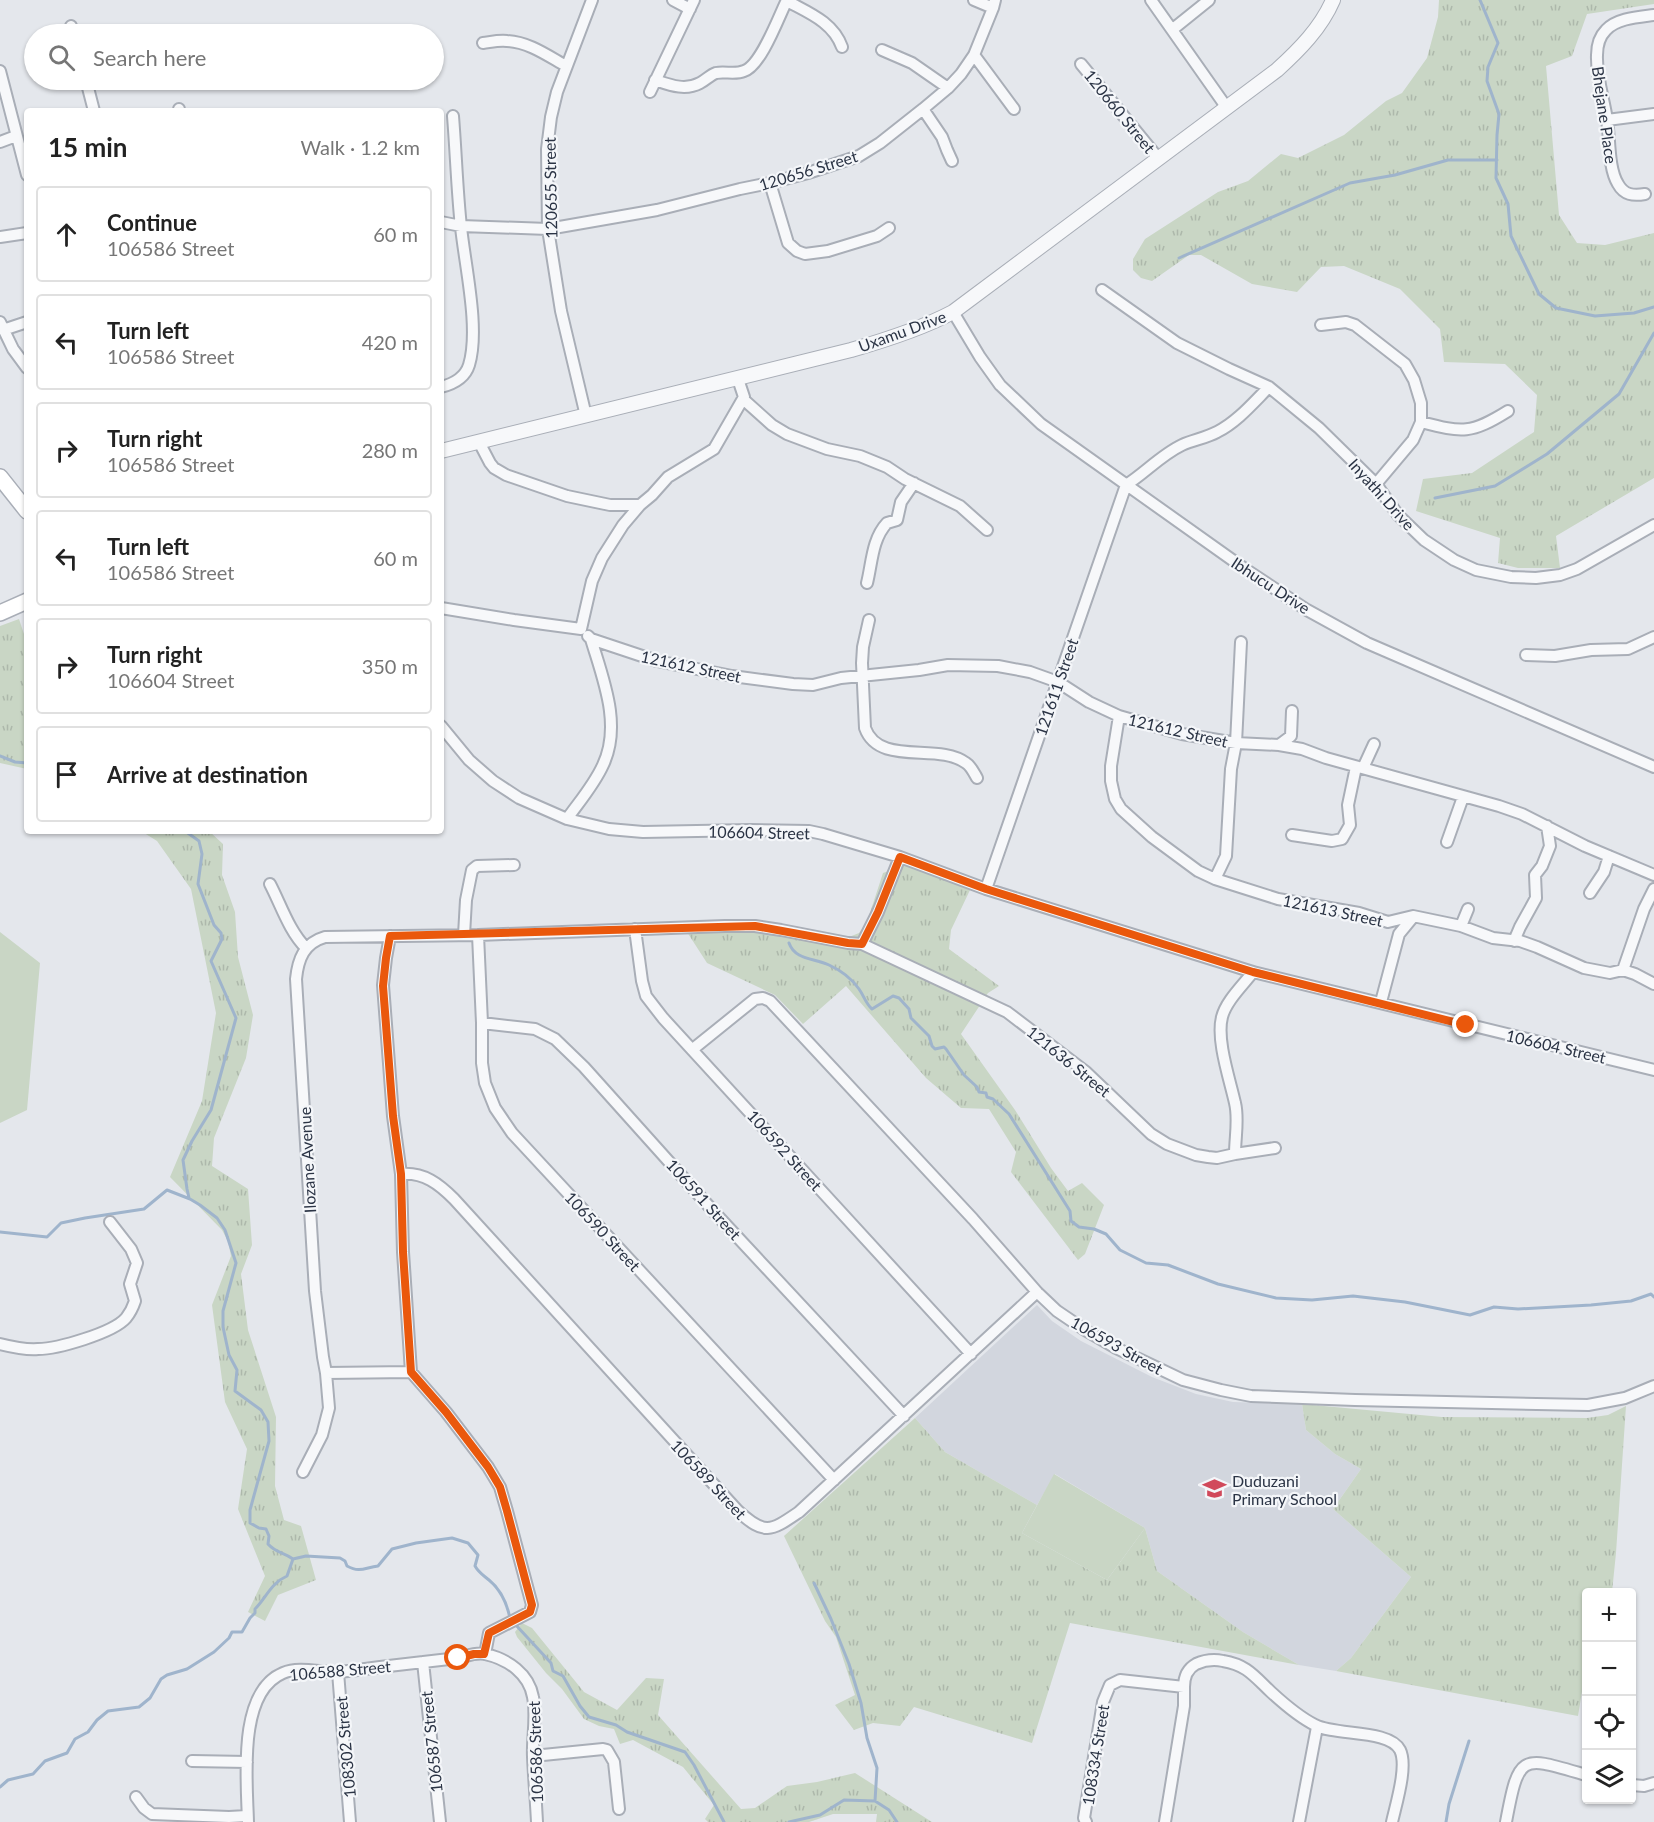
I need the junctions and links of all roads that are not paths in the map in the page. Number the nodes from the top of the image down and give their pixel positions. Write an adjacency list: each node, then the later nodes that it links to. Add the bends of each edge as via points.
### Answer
1 (592, 0): 17 (street, 120655 Street)
2 (673, 0): 8 (street)
3 (787, 0): 13 (street, via 829,25); 19 (street, via 767,43 749,69 714,74 689,87 678,88)
4 (974, 0): 9 (street)
5 (1151, 0): 11 (street)
6 (1209, 0): 11 (street)
7 (1333, 0): 24 (street, Uxamu Drive, via 1296,54)
8 (692, 4): 19 (street)
9 (994, 4): 15 (street, 120656 Street)
10 (1654, 15): 29 (street, Bhejane Place, via 1614,24 1598,43 1598,72)
11 (1173, 29): 24 (street)
12 (483, 43): 17 (street, via 518,42)
13 (842, 47)
14 (882, 50): 20 (street, via 912,63)
15 (974, 54): 20 (street, 120656 Street); 26 (street)
16 (1081, 64): 32 (street, 120660 Street)
17 (566, 66): 40 (street, 120655 Street, via 547,149)
18 (0, 71): 30 (street)
19 (655, 80): 22 (street)
20 (948, 88): 25 (street, 120656 Street)
21 (89, 90): 23 (street)
22 (650, 92)
23 (93, 108)
24 (1227, 108): 32 (street, Uxamu Drive)
25 (923, 109): 33 (street); 35 (street, 120656 Street, via 859,156)
26 (1014, 109)
27 (1654, 114): 29 (street)
28 (453, 116): 38 (street)
29 (1607, 120): 36 (street, Bhejane Place, via 1616,182 1628,194)
30 (16, 136): 31 (street); 34 (street)
31 (0, 142)
32 (1158, 159): 44 (street, Uxamu Drive)
33 (952, 161)
34 (24, 164)
35 (771, 183): 39 (street, via 788,243 797,251 828,251 877,236); 40 (street, 120656 Street, via 657,210)
36 (1645, 194)
37 (444, 223): 38 (street, 120656 Street)
38 (461, 226): 40 (street, 120656 Street); 50 (street, via 472,341 463,376)
39 (889, 228)
40 (548, 229): 54 (street, 120655 Street, via 561,311)
41 (24, 233): 42 (street)
42 (0, 237)
43 (1102, 290): 51 (street, Inyathi Drive, via 1177,343)
44 (953, 312): 49 (street, Uxamu Drive, via 885,340); 61 (street, Ibhucu Drive, via 980,357 1018,404)
45 (24, 322): 46 (street)
46 (2, 326): 48 (street)
47 (1321, 326): 55 (street, via 1346,322 1355,325 1405,364 1421,404)
48 (24, 364)
49 (738, 379): 52 (street); 54 (street, Uxamu Drive)
50 (444, 386)
51 (1269, 387): 60 (street, Inyathi Drive); 61 (street, via 1233,422 1182,446)
52 (743, 399): 59 (street, via 787,434 860,456); 62 (street, via 714,449 668,477)
53 (1508, 411): 55 (street, via 1470,430)
54 (586, 416): 56 (street, Uxamu Drive)
55 (1421, 422): 60 (street, via 1413,440)
56 (479, 442): 57 (street, Uxamu Drive); 62 (street, via 494,468 506,475 567,496 610,505)
57 (444, 450)
58 (0, 477): 63 (main road)
59 (914, 483): 65 (street, via 960,506); 66 (street, via 901,502 897,520 887,523 880,532)
60 (1376, 484): 64 (street, Inyathi Drive, via 1398,515 1424,540 1476,570 1511,577 1560,575)
61 (1126, 485): 77 (street, 121611 Street); 85 (street, Ibhucu Drive, via 1307,610 1367,643)
62 (640, 505): 71 (street, via 602,558 592,581)
63 (24, 507)
64 (1654, 525)
65 (987, 530)
66 (867, 583)
67 (24, 602): 69 (main road)
68 (444, 608): 71 (street)
69 (0, 613)
70 (869, 620): 76 (street, via 862,647)
71 (581, 629): 73 (street)
72 (1654, 637): 75 (street, via 1628,649)
73 (591, 639): 76 (street, 121612 Street, via 657,661 732,676 813,685); 88 (street, via 610,712 610,738 601,769)
74 (1241, 642): 81 (street)
75 (1526, 655)
76 (863, 675): 77 (street, 121612 Street, via 972,664 1030,672); 86 (street, via 865,728 869,737 890,750 955,758 967,763)
77 (1058, 682): 79 (street, 121612 Street); 98 (street, 121611 Street)
78 (1292, 711): 83 (street, via 1291,736)
79 (1119, 716): 81 (street, 121612 Street, via 1182,734); 96 (street, 121613 Street, via 1111,766 1115,799 1152,837 1198,872)
80 (444, 730): 88 (street, 106604 Street, via 493,781 519,798)
81 (1236, 743): 83 (street, 121612 Street); 96 (street, via 1226,856)
82 (1374, 744): 84 (street)
83 (1279, 745): 84 (street, 121612 Street)
84 (1359, 767): 87 (street, 121612 Street); 90 (street, via 1348,805 1350,825 1342,839)
85 (1654, 767)
86 (977, 778)
87 (1463, 797): 89 (street, 121612 Street, via 1500,806); 91 (street)
88 (567, 819): 93 (street, 106604 Street, via 643,832 809,831)
89 (1547, 826): 92 (street, 121612 Street); 110 (street, via 1550,846 1535,876 1536,898)
90 (1292, 835)
91 (1447, 842)
92 (1609, 856): 95 (street, 121612 Street); 100 (street)
93 (900, 857): 98 (street, 106604 Street); 111 (street)
94 (514, 865): 107 (street, via 477,866 472,870)
95 (1654, 874)
96 (1215, 879): 103 (street, 121613 Street, via 1278,899)
97 (270, 884): 112 (street, via 298,940)
98 (986, 889): 114 (street, 106604 Street)
99 (1654, 889): 113 (street)
100 (1590, 893)
101 (1468, 909): 104 (street)
102 (1413, 916): 103 (street, 121613 Street); 104 (street, 121613 Street); 106 (street)
103 (1388, 922): 106 (street)
104 (1461, 926): 110 (street, 121613 Street)
105 (636, 929): 108 (street); 111 (street, via 755,926); 118 (street, 106592 Street, via 646,996)
106 (1399, 934): 116 (street)
107 (464, 935): 108 (street); 109 (street)
108 (477, 935): 117 (street, 106590 Street)
109 (390, 936): 112 (street, via 325,937); 122 (street, via 383,986)
110 (1514, 941): 113 (street, 121613 Street, via 1551,952 1584,968 1610,973)
111 (862, 944): 121 (street, 121636 Street, via 1007,1012 1086,1072 1151,1134 1167,1144 1208,1157)
112 (306, 948): 128 (street, Ilozane Avenue, via 296,979 314,1270)
113 (1623, 970): 115 (street, 121613 Street)
114 (1253, 972): 116 (street, 106604 Street); 121 (street, via 1226,1006 1220,1030 1237,1117)
115 (1654, 984)
116 (1380, 1002): 119 (street, 106604 Street)
117 (482, 1023): 130 (street, 106591 Street, via 535,1029 555,1039); 132 (street, 106590 Street, via 485,1083 495,1108 512,1133)
118 (693, 1049): 124 (street, 106593 Street, via 755,999 770,1000); 126 (street, 106592 Street)
119 (1654, 1070)
120 (1275, 1148): 121 (street, 121636 Street)
121 (1235, 1154)
122 (401, 1174): 127 (street); 132 (street, 106589 Street, via 425,1177 454,1199 751,1524 768,1529 781,1525)
123 (110, 1222): 125 (street, via 137,1263 130,1284 135,1301 126,1318 105,1332 58,1346 23,1349)
124 (1037, 1292): 126 (street, 106589 Street); 129 (street, 106593 Street, via 1085,1330 1156,1367 1183,1380 1251,1396 1588,1405 1625,1398)
125 (0, 1344)
126 (971, 1354): 130 (street, 106589 Street)
127 (411, 1372): 128 (street); 133 (street, via 500,1487 532,1605 530,1612 489,1633)
128 (326, 1373): 131 (street, Ilozane Avenue, via 325,1424)
129 (1654, 1386)
130 (904, 1416): 132 (street, 106589 Street)
131 (303, 1472)
132 (834, 1480)
133 (484, 1654): 134 (street, 106588 Street); 138 (street, 106586 Street, via 508,1662 530,1684 534,1700)
134 (423, 1662): 135 (street, 106588 Street); 148 (street, 106587 Street)
135 (338, 1672): 140 (street, 106588 Street, via 297,1670 272,1679 256,1701); 147 (street, 108302 Street)
136 (1184, 1687): 137 (street, via 1190,1668 1201,1662 1213,1659 1243,1666 1289,1708); 150 (street, 108334 Street, via 1120,1680 1110,1685 1101,1710); 151 (street)
137 (1317, 1726): 152 (street); 153 (street, via 1387,1739 1399,1749 1402,1769)
138 (532, 1756): 145 (street, via 607,1750 614,1762); 149 (street, 106586 Street)
139 (192, 1761): 140 (street)
140 (247, 1762): 146 (street, 106588 Street)
141 (1582, 1774): 154 (street, via 1536,1762 1524,1766 1515,1780)
142 (1654, 1783): 143 (street)
143 (1636, 1785)
144 (136, 1797): 146 (street, via 152,1814)
145 (619, 1809)
146 (247, 1819)
147 (350, 1822)
148 (440, 1822)
149 (537, 1822)
150 (1086, 1822)
151 (1165, 1822)
152 (1299, 1822)
153 (1392, 1822)
154 (1506, 1822)

